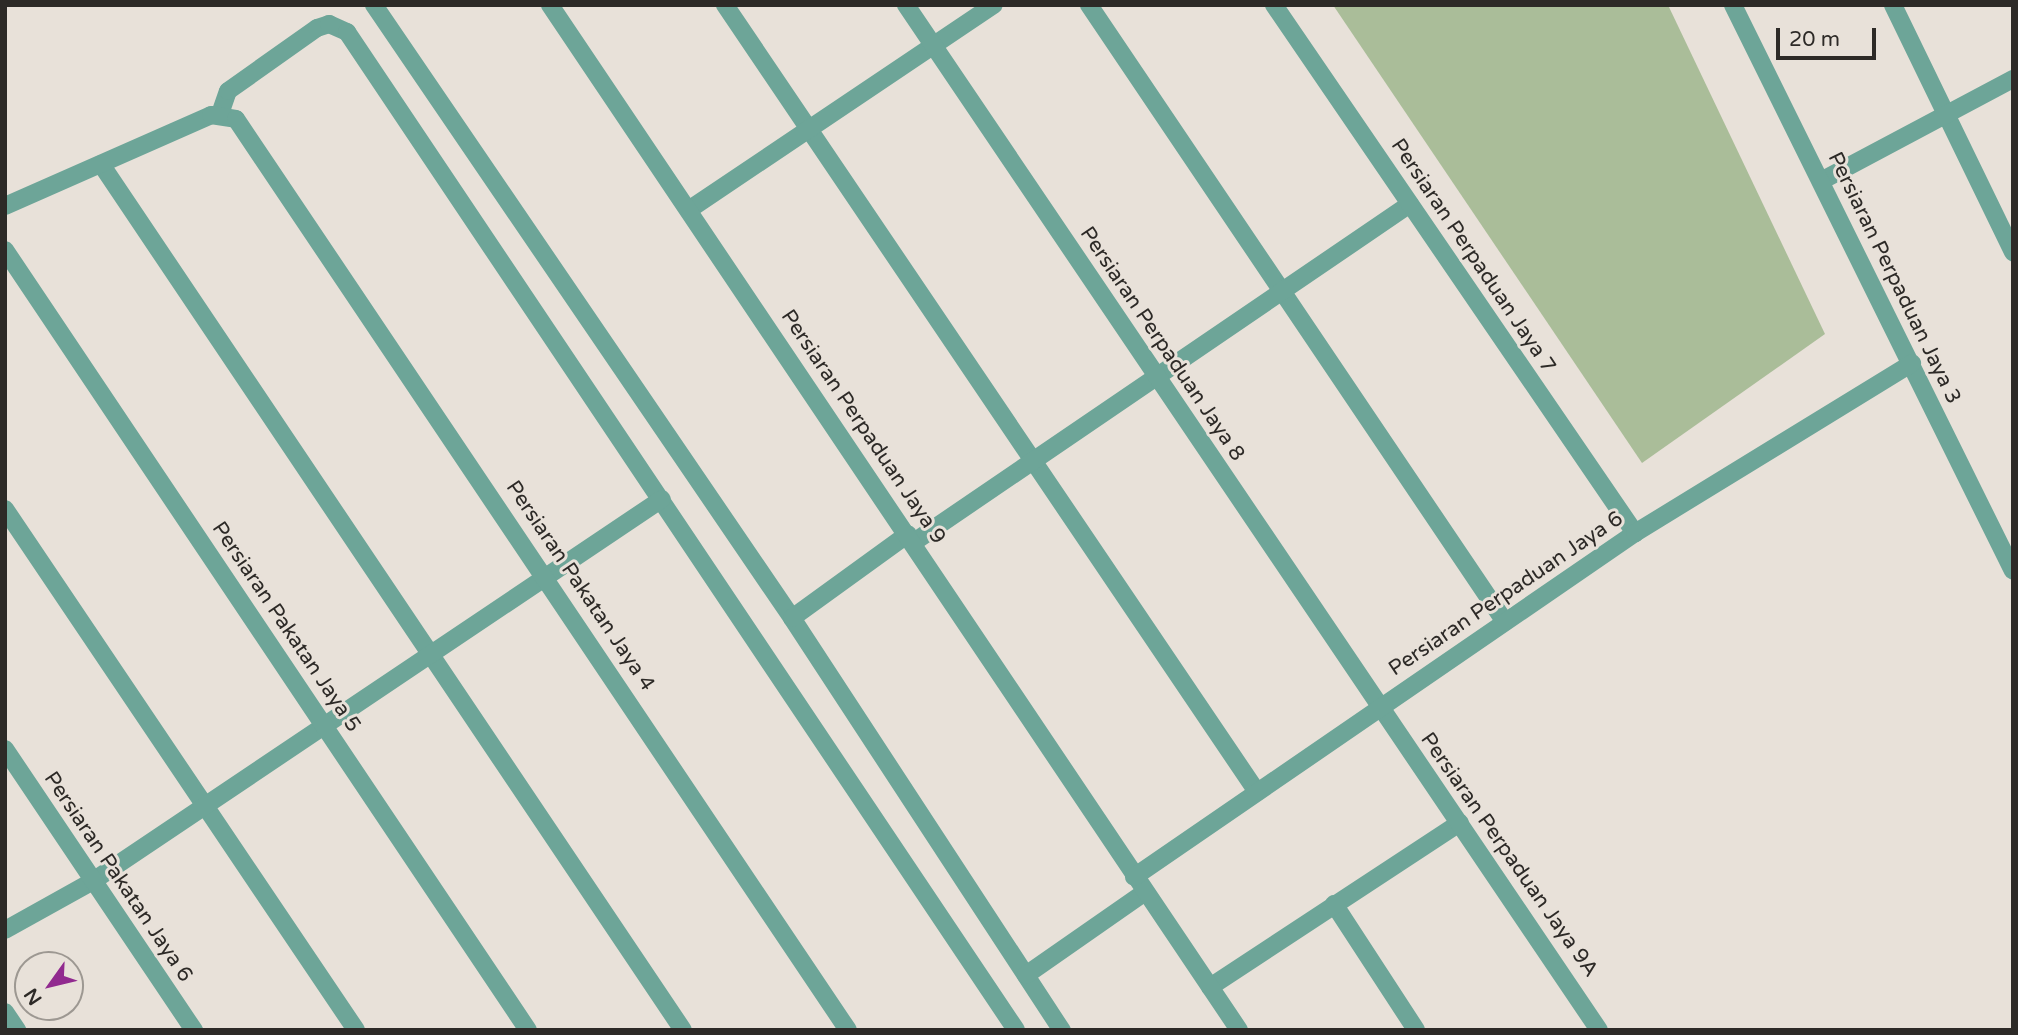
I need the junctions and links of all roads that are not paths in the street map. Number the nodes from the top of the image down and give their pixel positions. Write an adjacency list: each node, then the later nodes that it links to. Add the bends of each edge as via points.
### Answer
1 (374, 5): 32 (street)
2 (550, 5): 19 (street, Persiaran Perpaduan Jaya 9)
3 (725, 5): 14 (street)
4 (906, 5): 10 (street, Persiaran Perpaduan Jaya 8)
5 (993, 5): 10 (street)
6 (1089, 5): 22 (street)
7 (1274, 5): 17 (street, Persiaran Perpaduan Jaya 7)
8 (1733, 5): 16 (street, Persiaran Perpaduan Jaya 3)
9 (1893, 5): 13 (street)
10 (932, 47): 14 (street); 24 (street, Persiaran Perpaduan Jaya 8)
11 (2013, 79): 13 (street)
12 (220, 114): 15 (street); 26 (street, via 228,91 317,29 329,24 347,32); 31 (street, Persiaran Pakatan Jaya 4, via 236,118 272,169)
13 (1945, 115): 16 (street); 21 (street)
14 (809, 130): 19 (street); 25 (street)
15 (101, 164): 18 (street); 34 (street)
16 (1821, 181): 23 (street, Persiaran Perpaduan Jaya 3)
17 (1410, 204): 22 (street); 28 (street, Persiaran Perpaduan Jaya 7)
18 (5, 206)
19 (690, 209): 29 (street, Persiaran Perpaduan Jaya 9)
20 (5, 250): 36 (street, Persiaran Pakatan Jaya 5)
21 (2013, 252)
22 (1282, 291): 24 (street); 33 (street)
23 (1912, 363): 28 (street, Persiaran Perpaduan Jaya 6); 30 (street, Persiaran Perpaduan Jaya 3)
24 (1157, 376): 25 (street); 35 (street, Persiaran Perpaduan Jaya 8)
25 (1033, 461): 29 (street); 38 (street)
26 (662, 499): 31 (street); 55 (street)
27 (5, 509): 39 (street)
28 (1634, 533): 33 (street, Persiaran Perpaduan Jaya 6)
29 (911, 538): 32 (street); 41 (street, Persiaran Perpaduan Jaya 9)
30 (2013, 571)
31 (547, 578): 34 (street); 54 (street, Persiaran Pakatan Jaya 4)
32 (792, 618): 46 (street)
33 (1505, 622): 35 (street, Persiaran Perpaduan Jaya 6)
34 (434, 654): 36 (street); 53 (street)
35 (1378, 709): 38 (street, Persiaran Perpaduan Jaya 6); 40 (street, Persiaran Perpaduan Jaya 9A)
36 (325, 726): 39 (street); 52 (street, Persiaran Pakatan Jaya 5)
37 (5, 749): 42 (street, Persiaran Pakatan Jaya 6)
38 (1257, 792): 41 (street, Persiaran Perpaduan Jaya 6)
39 (205, 806): 42 (street); 51 (street)
40 (1460, 823): 44 (street); 59 (street, Persiaran Perpaduan Jaya 9A)
41 (1134, 877): 43 (street)
42 (93, 881): 45 (street); 50 (street, Persiaran Pakatan Jaya 6)
43 (1145, 892): 46 (street); 47 (street)
44 (1334, 904): 47 (street); 58 (street)
45 (5, 930)
46 (1026, 975): 56 (street)
47 (1210, 986): 57 (street)
48 (5, 1012): 49 (street)
49 (17, 1030)
50 (194, 1030)
51 (356, 1030)
52 (528, 1030)
53 (683, 1030)
54 (848, 1030)
55 (1016, 1030)
56 (1062, 1030)
57 (1239, 1030)
58 (1416, 1030)
59 (1599, 1030)

